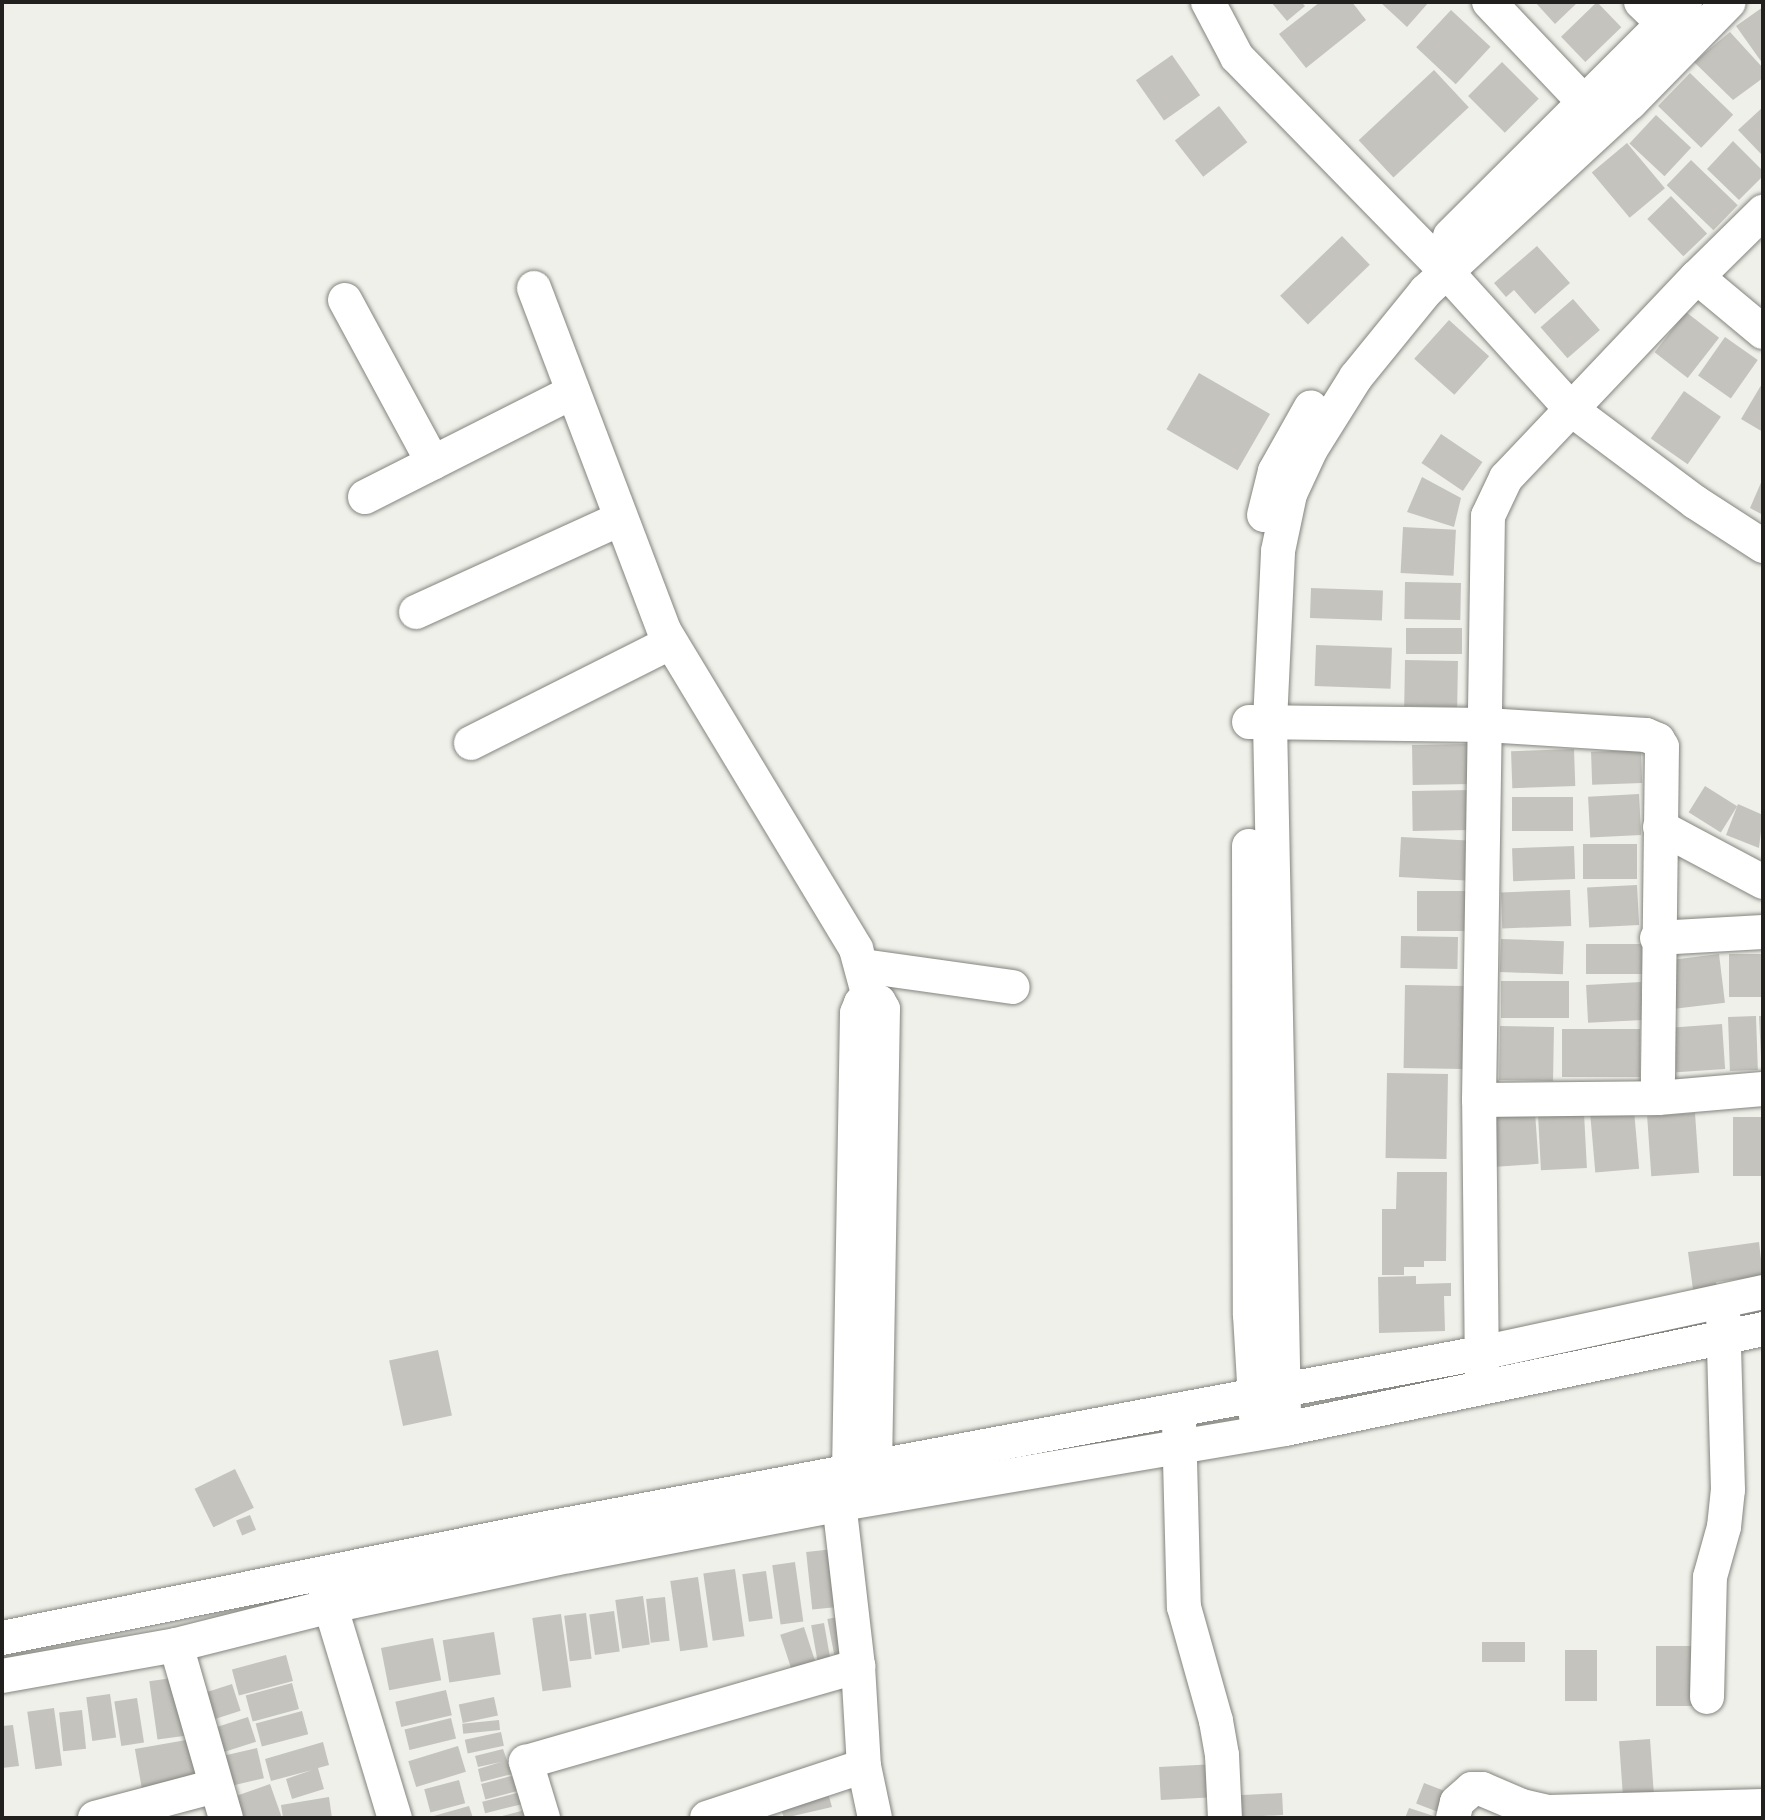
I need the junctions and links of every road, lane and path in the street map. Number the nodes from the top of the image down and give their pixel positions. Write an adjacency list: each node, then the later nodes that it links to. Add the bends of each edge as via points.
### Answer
1 (1208, 2): 7 (street, via 1237,57)
2 (1489, 2): 5 (street)
3 (1729, 2): 7 (street, via 1630,103)
4 (1663, 9): 5 (street)
5 (1585, 103): 7 (street)
6 (1763, 212): 8 (street)
7 (1438, 263): 13 (street); 20 (street, via 1356,377 1290,494 1278,551)
8 (1697, 277): 11 (street); 13 (street)
9 (534, 288): 12 (street)
10 (345, 300): 14 (street)
11 (1763, 332)
12 (573, 392): 14 (street); 16 (street)
13 (1572, 410): 17 (street); 21 (street, via 1506,478 1488,516)
14 (433, 463): 15 (street)
15 (365, 497)
16 (620, 519): 18 (street); 19 (street)
17 (1763, 546)
18 (416, 612)
19 (670, 643): 22 (street); 27 (street)
20 (1260, 722): 21 (street); 38 (street, via 1250,1315)
21 (1486, 725): 23 (street, via 1654,737 1662,747); 31 (street)
22 (471, 743)
23 (1660, 827): 24 (street); 26 (street)
24 (1763, 882)
25 (1763, 932): 26 (street)
26 (1657, 938): 30 (street)
27 (863, 966): 28 (street); 42 (street, via 870,1001 861,1003 857,1013)
28 (1013, 987)
29 (1763, 1089): 30 (street)
30 (1658, 1098): 31 (street)
31 (1479, 1100): 36 (street)
32 (1763, 1292): 33 (street)
33 (1721, 1302): 35 (street); 36 (street)
34 (1763, 1329): 35 (street)
35 (1725, 1338): 37 (street); 49 (street, via 1728,1490 1710,1577)
36 (1481, 1353): 37 (street); 38 (street)
37 (1482, 1390): 40 (street)
38 (1269, 1394): 39 (street); 40 (street)
39 (1178, 1409): 41 (street); 42 (street)
40 (1271, 1431): 41 (street)
41 (1181, 1445): 42 (street); 59 (street, via 1184,1607 1216,1721)
42 (850, 1479): 43 (street); 44 (street); 47 (street)
43 (321, 1572): 44 (street); 45 (street)
44 (331, 1606): 46 (street); 56 (street)
45 (2, 1638)
46 (176, 1645): 48 (street); 51 (street)
47 (858, 1666): 50 (street); 57 (street, via 526,1762)
48 (2, 1676)
49 (1707, 1697)
50 (864, 1766): 53 (street); 58 (street)
51 (215, 1786): 54 (street); 55 (street)
52 (1763, 1806): 60 (street, via 1549,1812 1472,1789 1457,1802)
53 (724, 1815)
54 (95, 1818)
55 (226, 1818)
56 (395, 1818)
57 (543, 1818)
58 (875, 1818)
59 (1225, 1818)
60 (1453, 1818)

